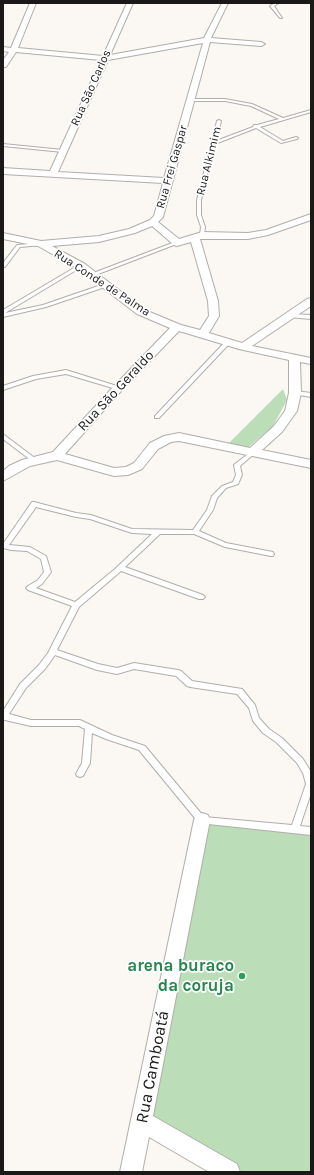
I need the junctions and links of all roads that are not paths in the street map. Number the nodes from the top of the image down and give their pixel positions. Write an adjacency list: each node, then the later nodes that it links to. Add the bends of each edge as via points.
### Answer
1 (33, 3): 9 (street)
2 (130, 3): 10 (street, Rua São Carlos)
3 (225, 3): 6 (street, Rua Frei Gaspar)
4 (277, 3): 5 (lane, via 272,6)
5 (281, 17)
6 (207, 40): 7 (street); 10 (street); 12 (street, Rua Frei Gaspar)
7 (261, 44)
8 (3, 49): 9 (street)
9 (9, 54): 10 (street); 11 (street)
10 (105, 58): 20 (street, Rua São Carlos)
11 (3, 65)
12 (191, 100): 14 (lane, via 225,100 252,106); 23 (street, Rua Frei Gaspar)
13 (311, 111): 14 (lane)
14 (282, 119): 16 (lane)
15 (219, 121): 18 (lane, Rua Alkimim)
16 (255, 126): 17 (lane, via 282,142); 18 (lane)
17 (296, 138)
18 (214, 143): 27 (lane, Rua Alkimim, via 199,200 199,215 203,227)
19 (3, 145): 20 (lane)
20 (63, 151): 22 (street, Rua São Carlos)
21 (3, 171): 22 (street)
22 (53, 174): 23 (street)
23 (168, 181): 25 (street, Rua Frei Gaspar, via 158,217)
24 (311, 217): 27 (street, via 248,236)
25 (153, 222): 28 (street); 29 (street, Rua Frei Gaspar, via 132,231 99,239)
26 (3, 236): 29 (street, Rua Conde de Palma)
27 (198, 237): 28 (street); 39 (street, Rua Alkimim, via 213,300 214,316)
28 (177, 243): 32 (lane)
29 (41, 244): 30 (lane, via 19,246); 31 (street, Rua Conde de Palma)
30 (4, 265)
31 (81, 266): 32 (street, Rua Conde de Palma); 35 (lane)
32 (91, 275): 33 (street, Rua Conde de Palma)
33 (106, 285): 35 (lane, via 44,306); 38 (street, Rua Conde de Palma, via 141,312)
34 (311, 301): 36 (street)
35 (3, 313)
36 (290, 316): 37 (lane); 41 (street)
37 (311, 317)
38 (177, 327): 39 (street, Rua Conde de Palma); 45 (street, Rua São Geraldo)
39 (202, 335): 40 (street, Rua Conde de Palma)
40 (227, 343): 41 (street, Rua Conde de Palma); 48 (lane)
41 (243, 347): 42 (street, Rua Conde de Palma)
42 (294, 357): 43 (street, Rua Conde de Palma); 46 (street)
43 (311, 361)
44 (3, 388): 45 (lane, via 35,377 66,372)
45 (118, 388): 51 (street, Rua São Geraldo)
46 (296, 394): 47 (lane); 50 (street, via 290,411 278,429)
47 (311, 395)
48 (157, 417)
49 (3, 436): 52 (lane)
50 (253, 452): 51 (street, via 179,437 154,446 138,466 128,471 114,472); 53 (street); 57 (lane, via 236,465 239,475 236,483 224,487 214,497 210,510)
51 (57, 456): 52 (street)
52 (34, 460): 54 (street)
53 (311, 464)
54 (8, 468): 55 (street)
55 (3, 477)
56 (158, 532): 57 (lane); 58 (lane, via 132,531 91,517 34,504); 60 (lane)
57 (195, 532): 59 (lane, via 225,545)
58 (4, 546): 62 (lane, via 28,549 44,558 48,572 40,582 30,588)
59 (271, 554)
60 (121, 568): 61 (lane); 62 (lane)
61 (201, 597)
62 (76, 605): 63 (lane)
63 (53, 652): 64 (lane, via 23,686); 68 (lane, via 97,667 117,671 134,666 178,673 190,684 239,691 266,731 279,740 307,772 310,784)
64 (3, 716): 65 (lane, via 31,723 80,723)
65 (89, 727): 66 (lane, via 86,763); 67 (lane, via 142,748)
66 (80, 774)
67 (202, 820): 68 (lane); 70 (street, Rua Camboatá)
68 (295, 829): 69 (lane)
69 (311, 831)
70 (142, 1121): 71 (street, Rua Camboatá); 72 (street)
71 (131, 1172)
72 (229, 1172)

